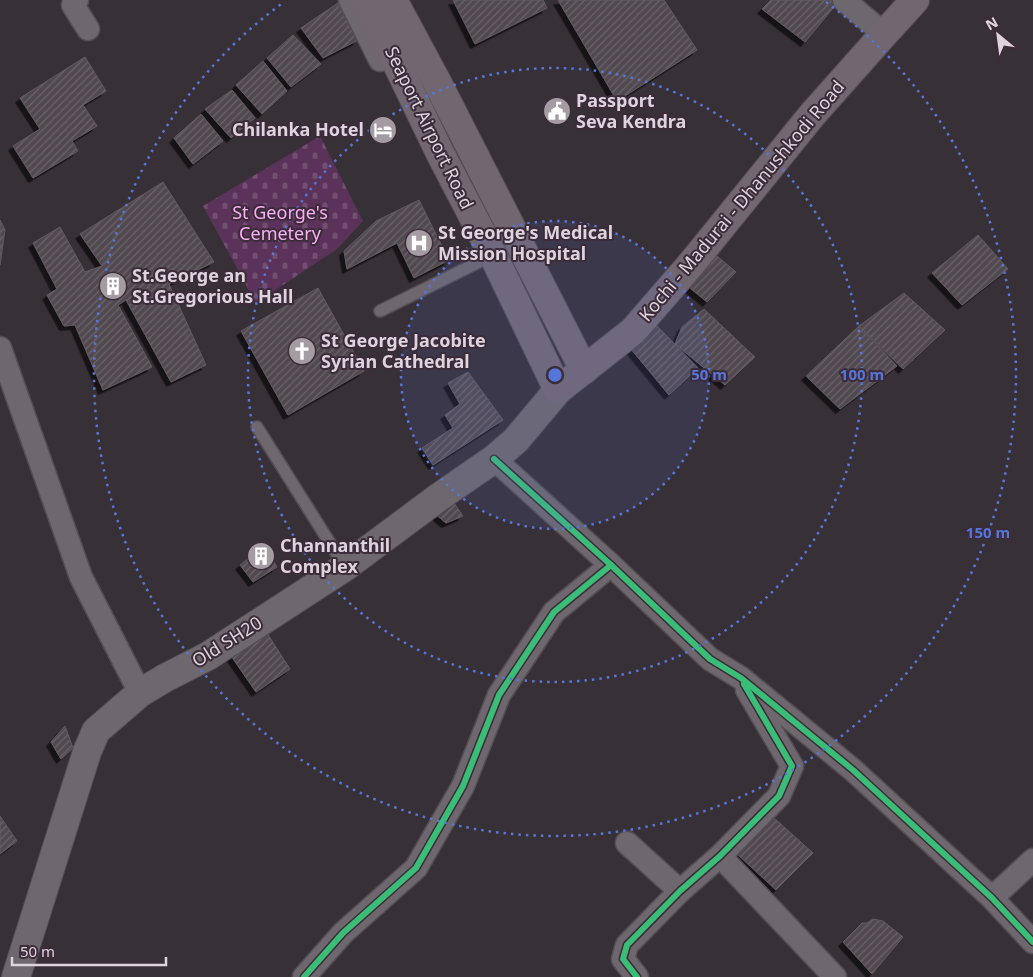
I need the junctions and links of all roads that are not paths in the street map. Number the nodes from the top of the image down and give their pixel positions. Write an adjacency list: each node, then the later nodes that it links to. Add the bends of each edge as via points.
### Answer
1 (77, 0): 7 (street, via 73,5)
2 (350, 0): 9 (street, via 403,104)
3 (366, 0): 9 (highway, Seaport Airport Road)
4 (393, 0): 13 (highway, Seaport Airport Road)
5 (844, 0): 8 (street)
6 (915, 0): 8 (highway, Kochi - Madurai - Dhanushkodi Road)
7 (88, 30)
8 (884, 34): 13 (highway, Kochi - Madurai - Dhanushkodi Road, via 812,114 633,332)
9 (440, 153): 10 (highway, Seaport Airport Road)
10 (493, 256): 11 (lane); 14 (highway, Seaport Airport Road)
11 (380, 311)
12 (0, 348): 20 (street, via 81,577)
13 (584, 370): 14 (highway, Kochi - Madurai - Dhanushkodi Road)
14 (558, 390): 16 (main road, Old SH20, via 516,440)
15 (257, 427): 18 (lane)
16 (494, 459): 17 (street); 18 (main road, Old SH20)
17 (612, 565): 19 (street, via 710,659); 28 (street, via 554,612 499,695 463,786 416,868 342,933)
18 (345, 567): 20 (main road, Old SH20, via 208,656)
19 (741, 678): 22 (street, via 792,766 780,796); 25 (street, via 853,770)
20 (140, 693): 27 (main road, Old SH20, via 96,731)
21 (626, 843): 24 (street)
22 (720, 856): 24 (street); 30 (street)
23 (1033, 860): 25 (street)
24 (680, 891): 29 (street, via 627,945 623,959)
25 (992, 898): 26 (street)
26 (1033, 942)
27 (16, 977)
28 (304, 977)
29 (636, 977)
30 (835, 977)

